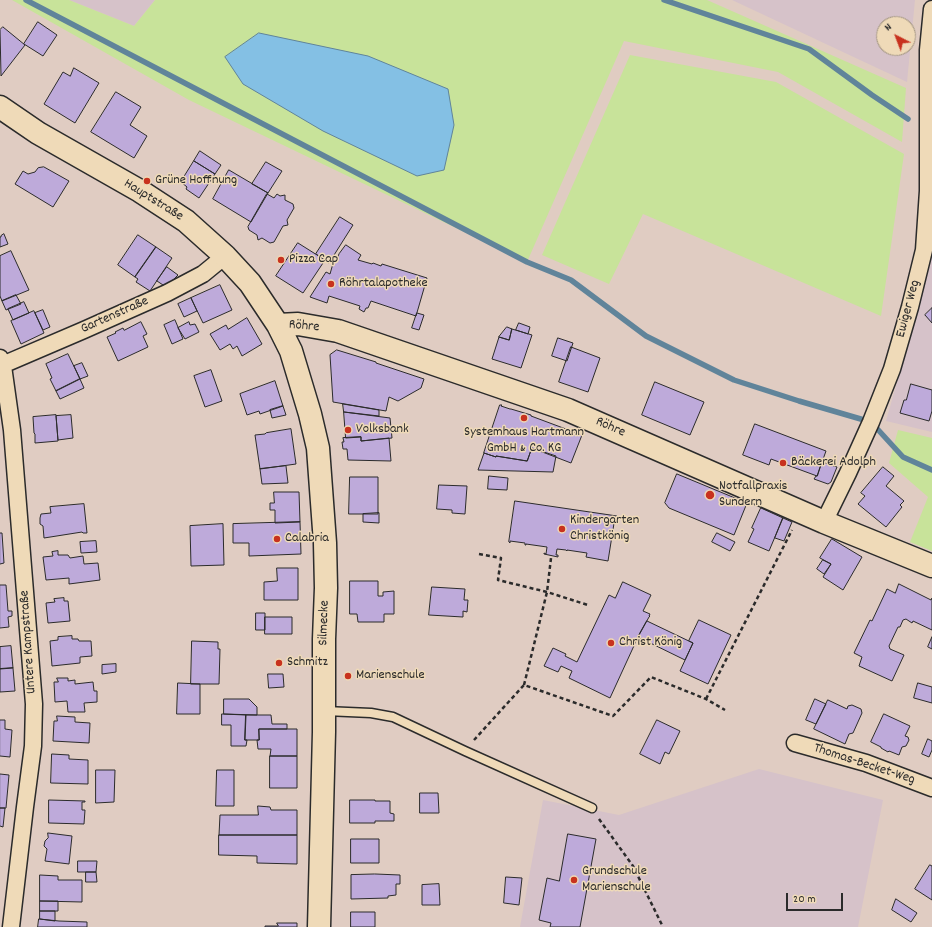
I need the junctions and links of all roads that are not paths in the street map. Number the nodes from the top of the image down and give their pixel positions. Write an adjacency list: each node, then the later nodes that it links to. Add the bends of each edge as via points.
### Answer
1 (932, 9): 3 (street, Ewiger Weg, via 928,50)
2 (0, 107): 4 (main road, Hauptstraße, via 38,133 140,191 186,221)
3 (930, 116): 7 (street, Ewiger Weg, via 924,250 910,307 892,369 871,422)
4 (225, 256): 5 (main road, Hauptstraße, via 250,283); 6 (street, Gartenstraße, via 203,274 167,293)
5 (278, 325): 7 (main road, Röhre, via 298,324 338,331 568,410); 9 (main road, Silmecke, via 290,351 318,448 326,565)
6 (1, 363): 13 (street, Untere Kampstraße, via 12,430 34,704 33,746)
7 (824, 522): 8 (main road, Röhre)
8 (932, 566)
9 (324, 711): 12 (lane, via 371,713 393,717); 14 (main road, Silmecke)
10 (795, 744): 11 (street, Thomas-Becket-Weg, via 866,763)
11 (932, 788)
12 (592, 808)
13 (11, 927)
14 (319, 927)

